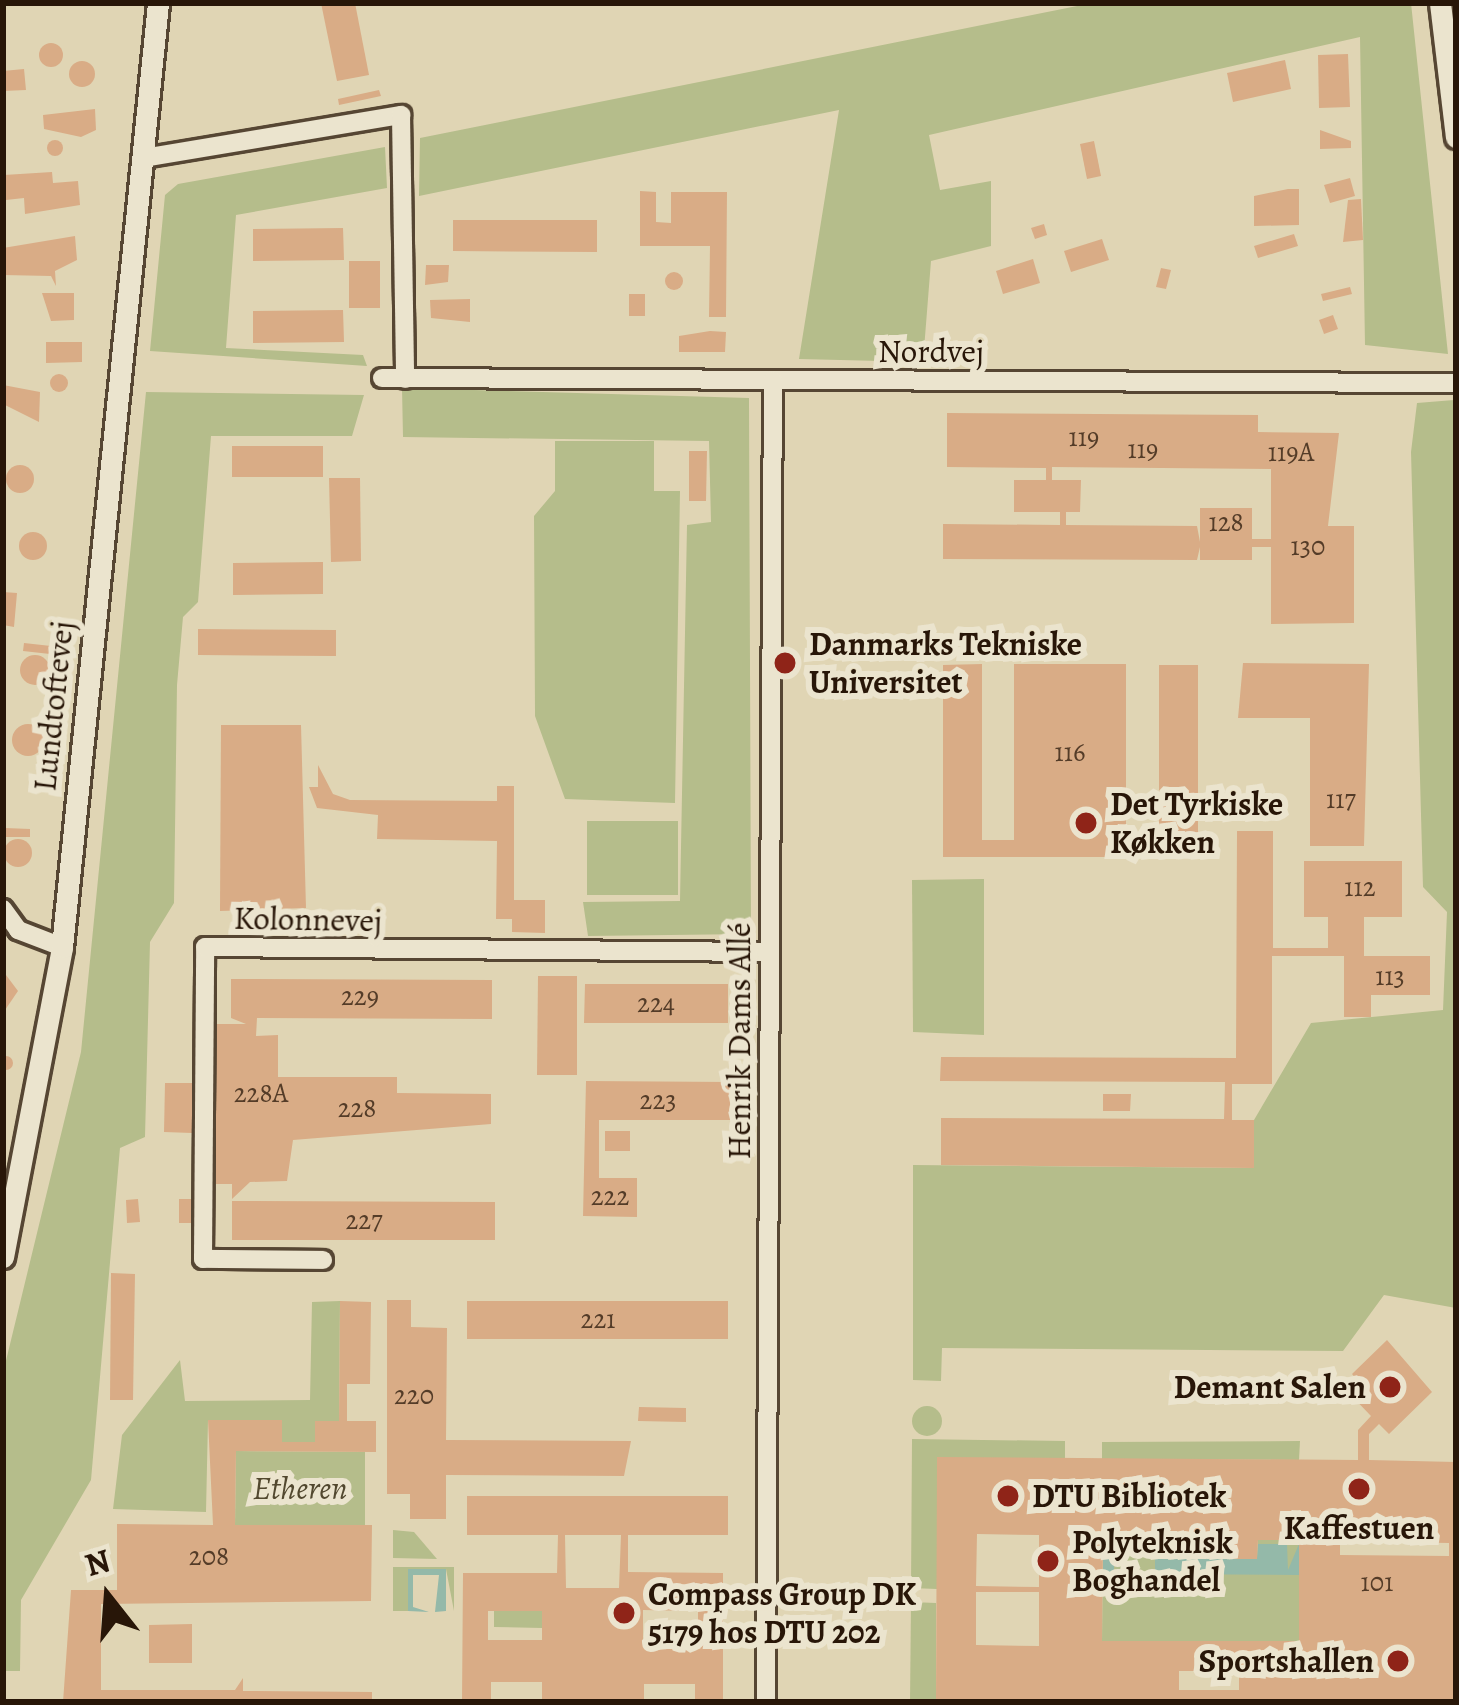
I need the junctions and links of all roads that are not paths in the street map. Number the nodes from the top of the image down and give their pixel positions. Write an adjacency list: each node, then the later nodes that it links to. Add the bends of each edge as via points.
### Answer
1 (158, 3): 4 (street, Lundtoftevej)
2 (1440, 3): 3 (street)
3 (1456, 137)
4 (144, 158): 6 (street, via 401,115); 10 (street, Lundtoftevej)
5 (382, 379): 6 (street, Nordvej)
6 (405, 379): 7 (street, Nordvej)
7 (773, 380): 8 (street, Nordvej); 11 (street, Henrik Dams Allé)
8 (1456, 383)
9 (3, 909): 10 (street, via 19,929)
10 (62, 947): 12 (street, Lundtoftevej)
11 (770, 952): 13 (street, Kolonnevej, via 205,947 203,1259); 14 (street, Henrik Dams Allé)
12 (3, 1257)
13 (322, 1260)
14 (766, 1702)

